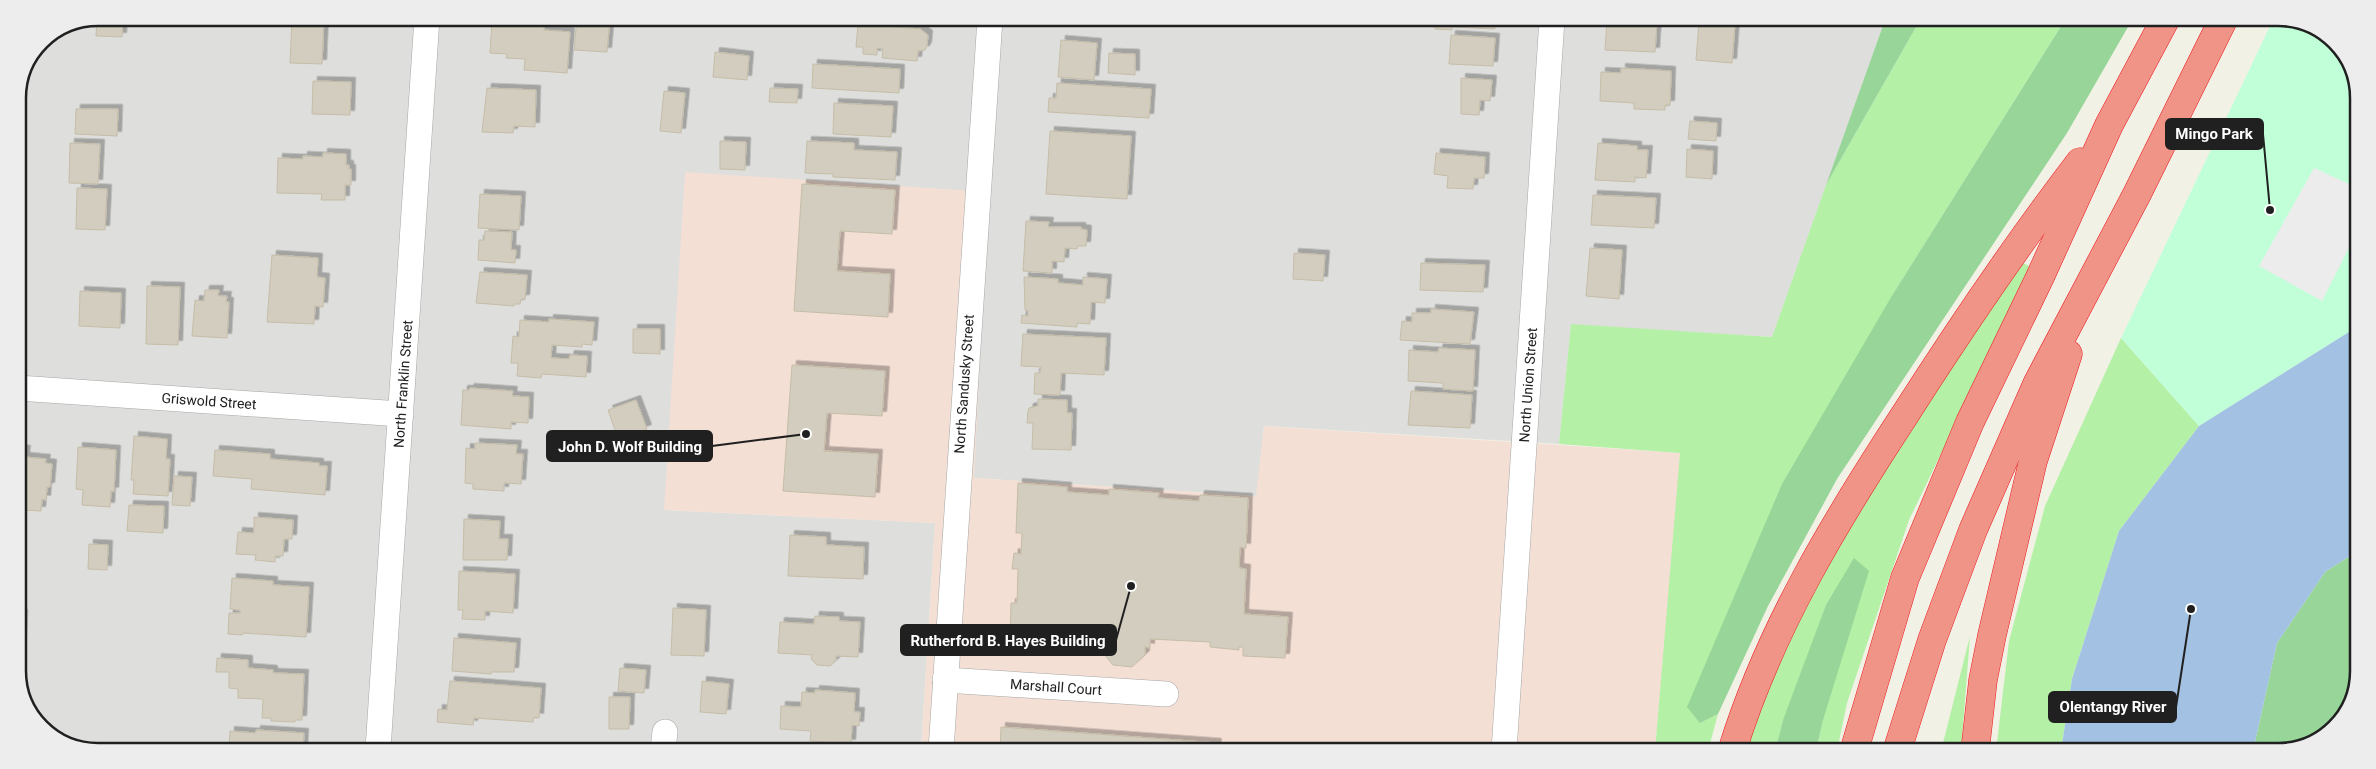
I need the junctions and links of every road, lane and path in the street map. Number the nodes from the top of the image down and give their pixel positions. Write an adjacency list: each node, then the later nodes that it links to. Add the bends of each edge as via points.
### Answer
1 (426, 26): 9 (street, North Franklin Street)
2 (990, 26): 10 (street, North Sandusky Street)
3 (1552, 26): 14 (street, North Union Street)
4 (2162, 26): 6 (highway)
5 (2220, 26): 7 (highway)
6 (2109, 126): 15 (highway, via 1980,298 1848,502 1785,616); 16 (highway, via 1970,422 1905,578)
7 (2093, 279): 17 (highway, via 2037,384 1973,530 1932,640); 18 (highway, via 2033,461 1983,680)
8 (26, 389): 9 (street, Griswold Street)
9 (401, 414): 12 (street, North Franklin Street)
10 (945, 680): 11 (street, Marshall Court); 13 (street, North Sandusky Street)
11 (1166, 694)
12 (378, 743)
13 (941, 743)
14 (1504, 743)
15 (1735, 743)
16 (1856, 743)
17 (1900, 743)
18 (1977, 743)

